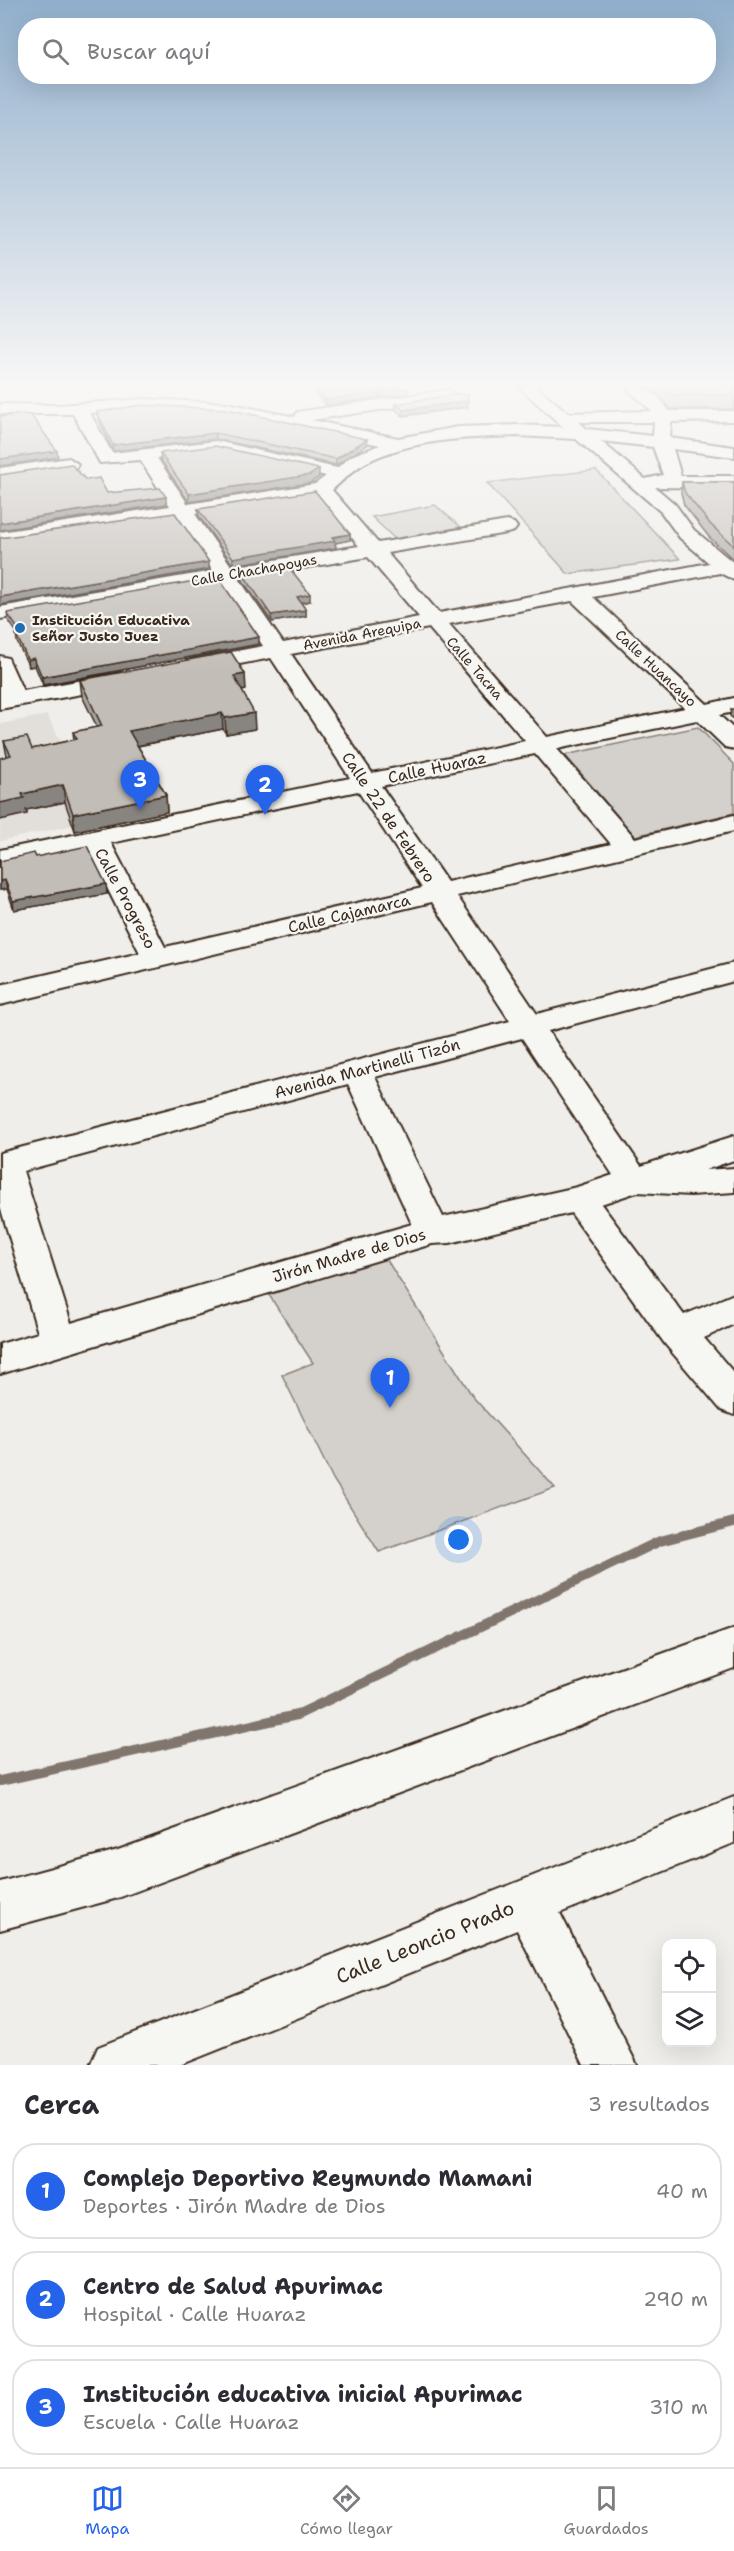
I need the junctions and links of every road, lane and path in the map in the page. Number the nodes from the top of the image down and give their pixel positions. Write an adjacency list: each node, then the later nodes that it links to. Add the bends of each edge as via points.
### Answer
1 (164, 482): 10 (street, Calle 22 de Febrero)
2 (327, 482): 8 (street)
3 (637, 482): 9 (street)
4 (655, 482): 6 (street)
5 (708, 482): 6 (street)
6 (664, 483): 7 (street); 9 (street)
7 (734, 487)
8 (321, 489): 10 (street); 13 (street, Calle Tacna)
9 (668, 508): 14 (street, via 687,534)
10 (183, 510): 12 (street); 15 (street, Calle 22 de Febrero)
11 (507, 527): 13 (street, Calle Chachapoyas)
12 (0, 538)
13 (374, 550): 15 (street, Calle Chachapoyas); 18 (street, Calle Tacna)
14 (727, 565): 16 (street, Avenida Arequipa)
15 (226, 575): 17 (street, Calle Chachapoyas); 19 (street, Calle 22 de Febrero)
16 (577, 594): 18 (street, Avenida Arequipa); 25 (street, Calle Huancayo)
17 (0, 614)
18 (434, 621): 19 (street, Avenida Arequipa); 27 (street, Calle Tacna)
19 (277, 650): 21 (street, Avenida Arequipa); 28 (street, Calle 22 de Febrero)
20 (0, 663): 23 (street)
21 (174, 669)
22 (140, 676): 23 (street)
23 (7, 701)
24 (734, 705): 25 (street, Calle Huaraz)
25 (701, 712): 26 (street, Calle Huancayo); 27 (street, Calle Huaraz)
26 (734, 742)
27 (541, 745): 28 (street, Calle Huaraz); 31 (street, Calle Tacna)
28 (366, 782): 30 (street, Calle Huaraz); 33 (street, Calle 22 de Febrero)
29 (734, 823): 31 (street, Calle Cajamarca)
30 (94, 838): 32 (street, Calle Huaraz); 34 (street, Calle Progreso)
31 (629, 848): 33 (street, Calle Cajamarca)
32 (0, 858)
33 (440, 892): 34 (street, Calle Cajamarca); 37 (street, Calle 22 de Febrero)
34 (157, 958): 36 (street, Calle Cajamarca)
35 (734, 972): 37 (street, Avenida Martinelli Tizón)
36 (0, 995)
37 (530, 1026): 38 (street, Avenida Martinelli Tizón); 41 (street, Calle 22 de Febrero)
38 (357, 1071): 40 (street, Avenida Martinelli Tizón); 44 (street)
39 (734, 1148): 41 (street, Jirón Madre de Dios)
40 (2, 1164): 47 (street)
41 (633, 1180): 42 (street, via 691,1184); 43 (street, Jirón Madre de Dios)
42 (734, 1180)
43 (579, 1199): 44 (street, Jirón Madre de Dios); 46 (street)
44 (432, 1231): 47 (street, Jirón Madre de Dios)
45 (734, 1308): 46 (street)
46 (678, 1334): 49 (street)
47 (58, 1341): 48 (street, Jirón Madre de Dios)
48 (0, 1359)
49 (734, 1399)
50 (734, 1648): 53 (street, via 118,1874)
51 (734, 1820): 52 (street, Calle Leoncio Prado)
52 (528, 1901): 54 (street, Calle Leoncio Prado); 55 (street)
53 (0, 1906)
54 (143, 2060)
55 (611, 2065)

